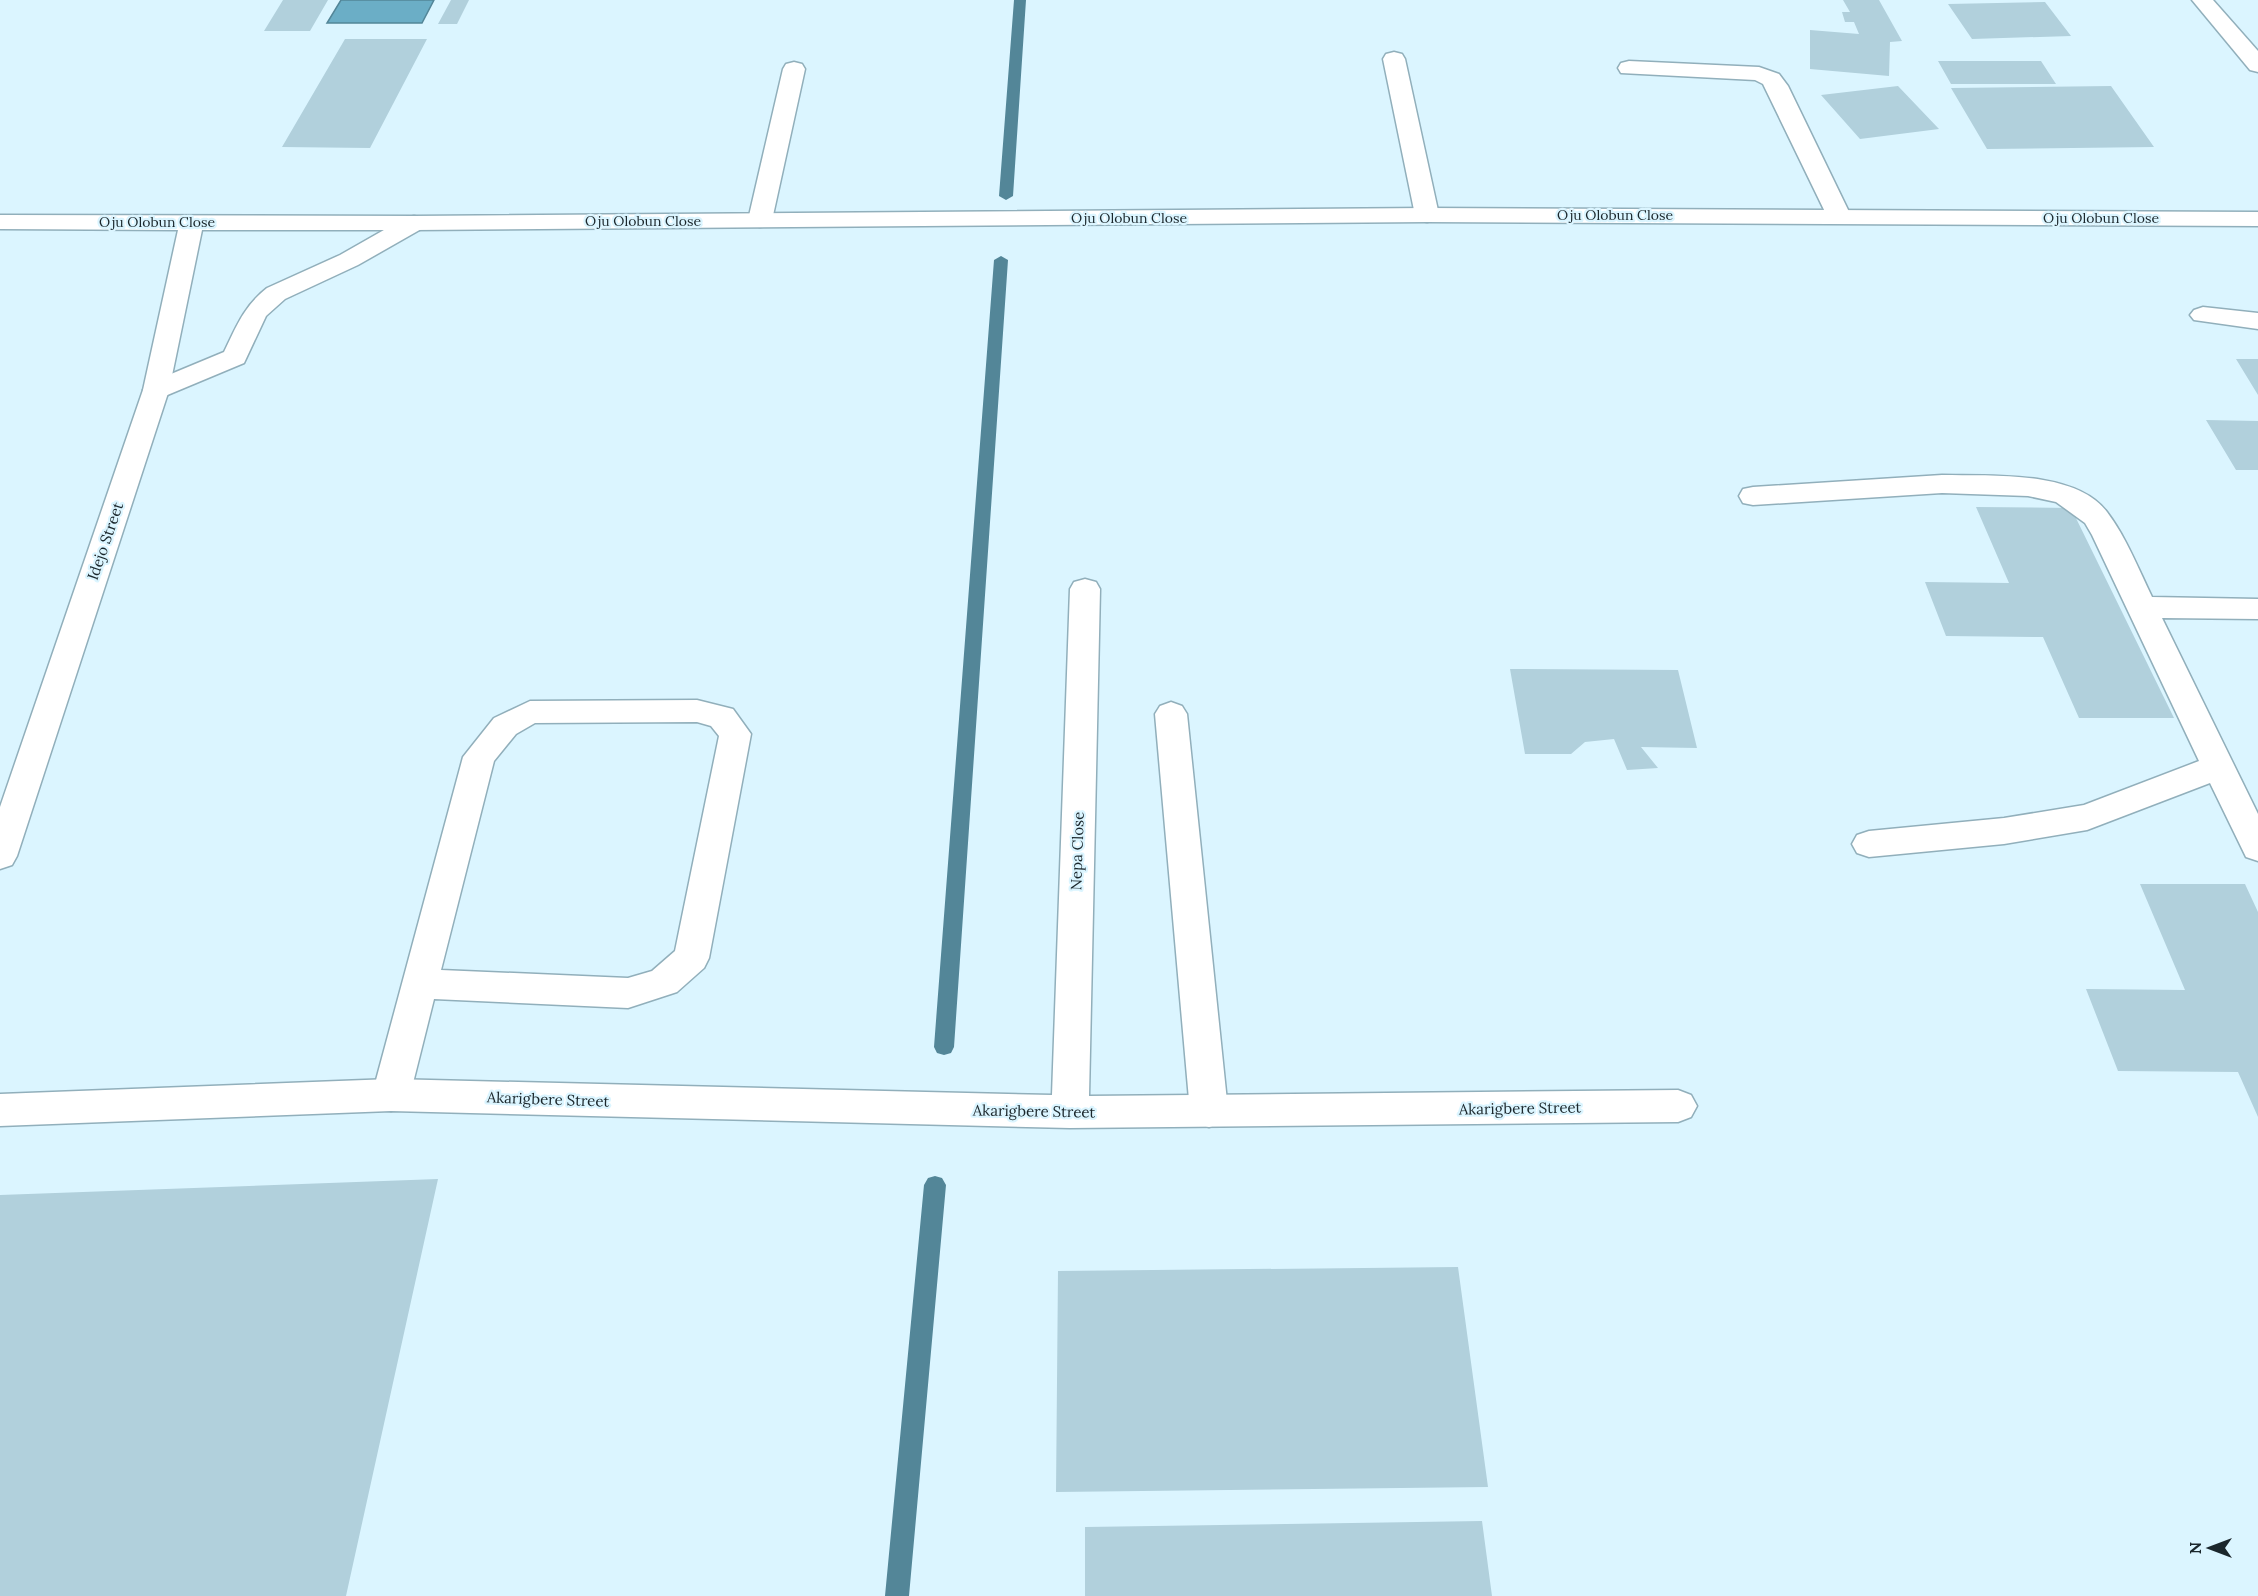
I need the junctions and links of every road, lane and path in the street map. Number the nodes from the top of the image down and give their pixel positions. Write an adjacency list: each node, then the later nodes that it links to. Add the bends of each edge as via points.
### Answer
1 (2202, 0): 3 (street)
2 (1394, 59): 6 (street)
3 (2258, 65)
4 (1629, 68): 7 (street, via 1759,74 1771,80)
5 (794, 69): 9 (street)
6 (1427, 215): 7 (street, Oju Olobun Close); 9 (street, Oju Olobun Close)
7 (1839, 216): 8 (street, Oju Olobun Close)
8 (2258, 219)
9 (760, 220): 12 (street, Oju Olobun Close)
10 (192, 221): 11 (street, Oju Olobun Close); 12 (street, Oju Olobun Close); 15 (street, Idejo Street)
11 (0, 222)
12 (414, 223): 15 (street, via 266,301 249,325 235,357)
13 (2203, 315): 14 (street)
14 (2258, 321)
15 (156, 390): 24 (street, Idejo Street)
16 (1753, 496): 18 (street, via 1942,484 2028,487 2065,494 2095,516)
17 (1084, 589): 29 (street, Nepa Close)
18 (2140, 607): 19 (street); 21 (street)
19 (2258, 609)
20 (1171, 714): 30 (street)
21 (2218, 767): 22 (street, via 2087,817 2004,831); 23 (street)
22 (1869, 844)
23 (2258, 848)
24 (0, 856)
25 (420, 984): 25 (street, via 479,757 505,726 530,712 697,711 722,717 735,734 691,958 664,982 628,993); 26 (street)
26 (391, 1095): 28 (street, Akarigbere Street); 29 (street, Akarigbere Street)
27 (1678, 1107): 30 (street, Akarigbere Street)
28 (0, 1110)
29 (1070, 1112): 30 (street, Akarigbere Street)
30 (1209, 1112)

